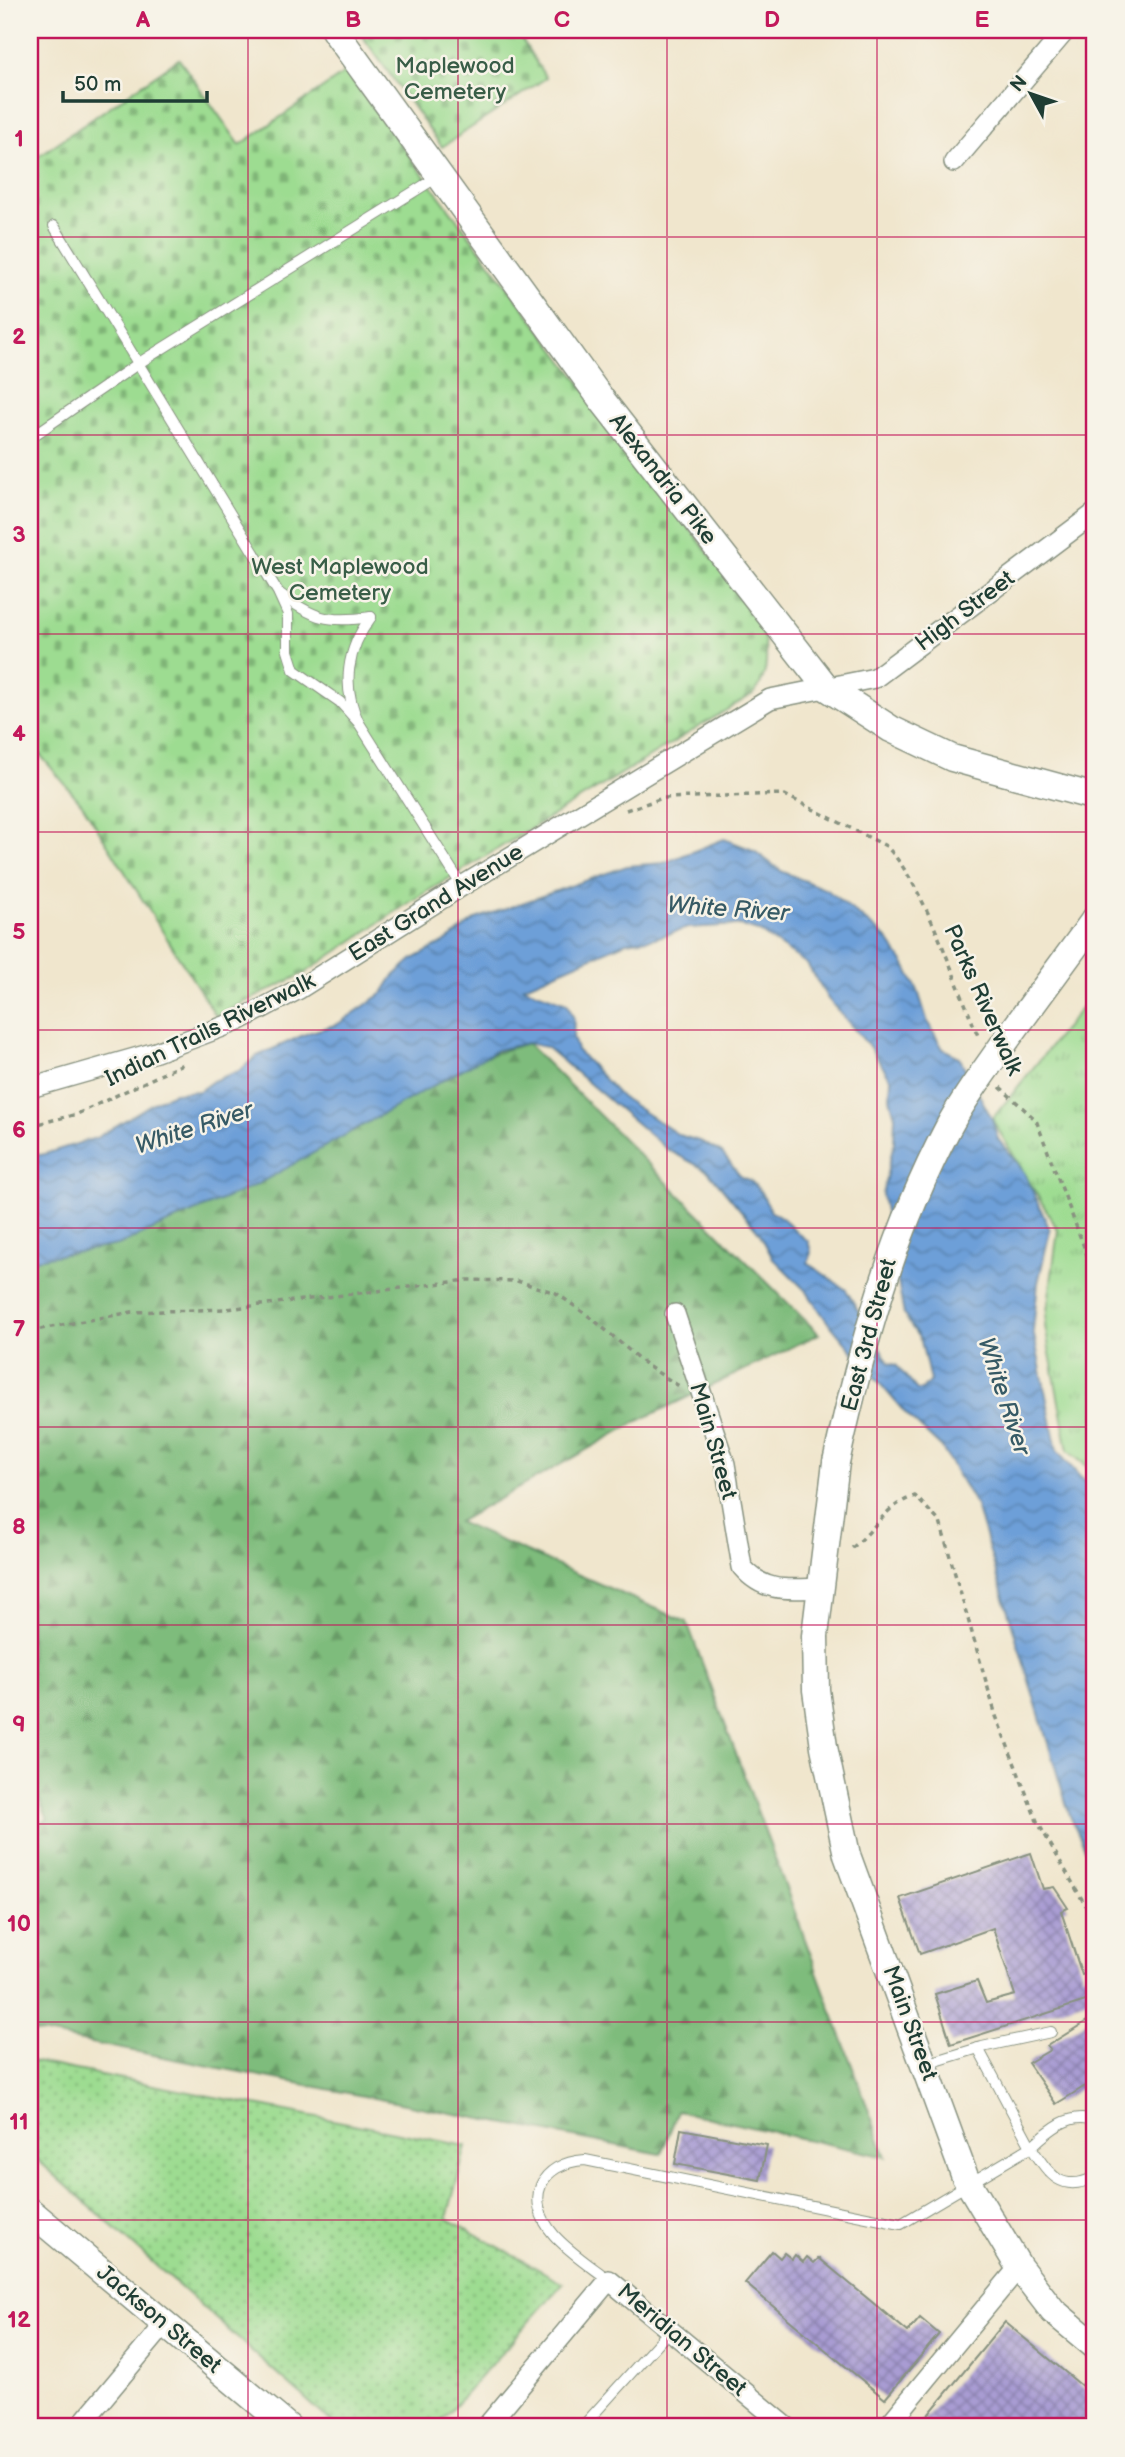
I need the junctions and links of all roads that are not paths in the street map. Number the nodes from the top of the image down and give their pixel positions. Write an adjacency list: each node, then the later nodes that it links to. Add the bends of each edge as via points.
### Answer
1 (334, 30): 4 (main road, Alexandria Pike)
2 (1066, 30): 3 (street)
3 (954, 162)
4 (440, 176): 6 (lane); 10 (main road, Alexandria Pike, via 602,400)
5 (54, 226): 6 (lane)
6 (139, 363): 7 (lane); 9 (lane)
7 (30, 438)
8 (1095, 513): 10 (street, High Street, via 875,678)
9 (278, 592): 11 (lane, via 288,614 288,651 294,670 340,702); 11 (lane, via 303,611 339,622 371,617 358,634 350,657 350,705)
10 (826, 687): 12 (main road, Alexandria Pike, via 891,729 952,758); 13 (street, East Grand Avenue, via 770,699)
11 (359, 723): 13 (lane)
12 (1095, 797)
13 (462, 886): 15 (street, East Grand Avenue, via 299,989 238,1021 156,1052)
14 (1095, 919): 17 (main road, East 3rd Street, bridge, via 995,1044 948,1126 896,1239 859,1355 836,1462)
15 (30, 1088)
16 (675, 1314): 17 (street, Main Street, via 725,1464 742,1567 754,1580 776,1589)
17 (821, 1588): 18 (main road, East 3rd Street)
18 (815, 1659): 21 (main road, Main Street, via 824,1747 847,1855)
19 (1051, 2032): 20 (lane)
20 (978, 2048): 21 (lane); 23 (lane)
21 (926, 2065): 25 (main road, Main Street)
22 (1095, 2121): 23 (lane, via 1079,2117 1065,2122)
23 (1031, 2147): 24 (lane, via 1056,2179 1071,2185); 25 (lane)
24 (1095, 2177)
25 (969, 2184): 27 (main road, Main Street); 28 (lane, via 901,2224 586,2160 566,2161 547,2173 539,2188 545,2222 555,2236)
26 (30, 2211): 29 (main road, Jackson Street)
27 (1019, 2267): 31 (main road, Main Street, via 1053,2311); 39 (street)
28 (609, 2280): 30 (street, Meridian Street); 36 (street)
29 (165, 2324): 33 (main road, Jackson Street); 35 (street)
30 (670, 2330): 37 (lane); 38 (street, Meridian Street)
31 (1095, 2346)
32 (30, 2416): 34 (lane)
33 (283, 2426)
34 (44, 2427)
35 (79, 2427)
36 (486, 2427)
37 (582, 2427)
38 (787, 2427)
39 (887, 2427)

